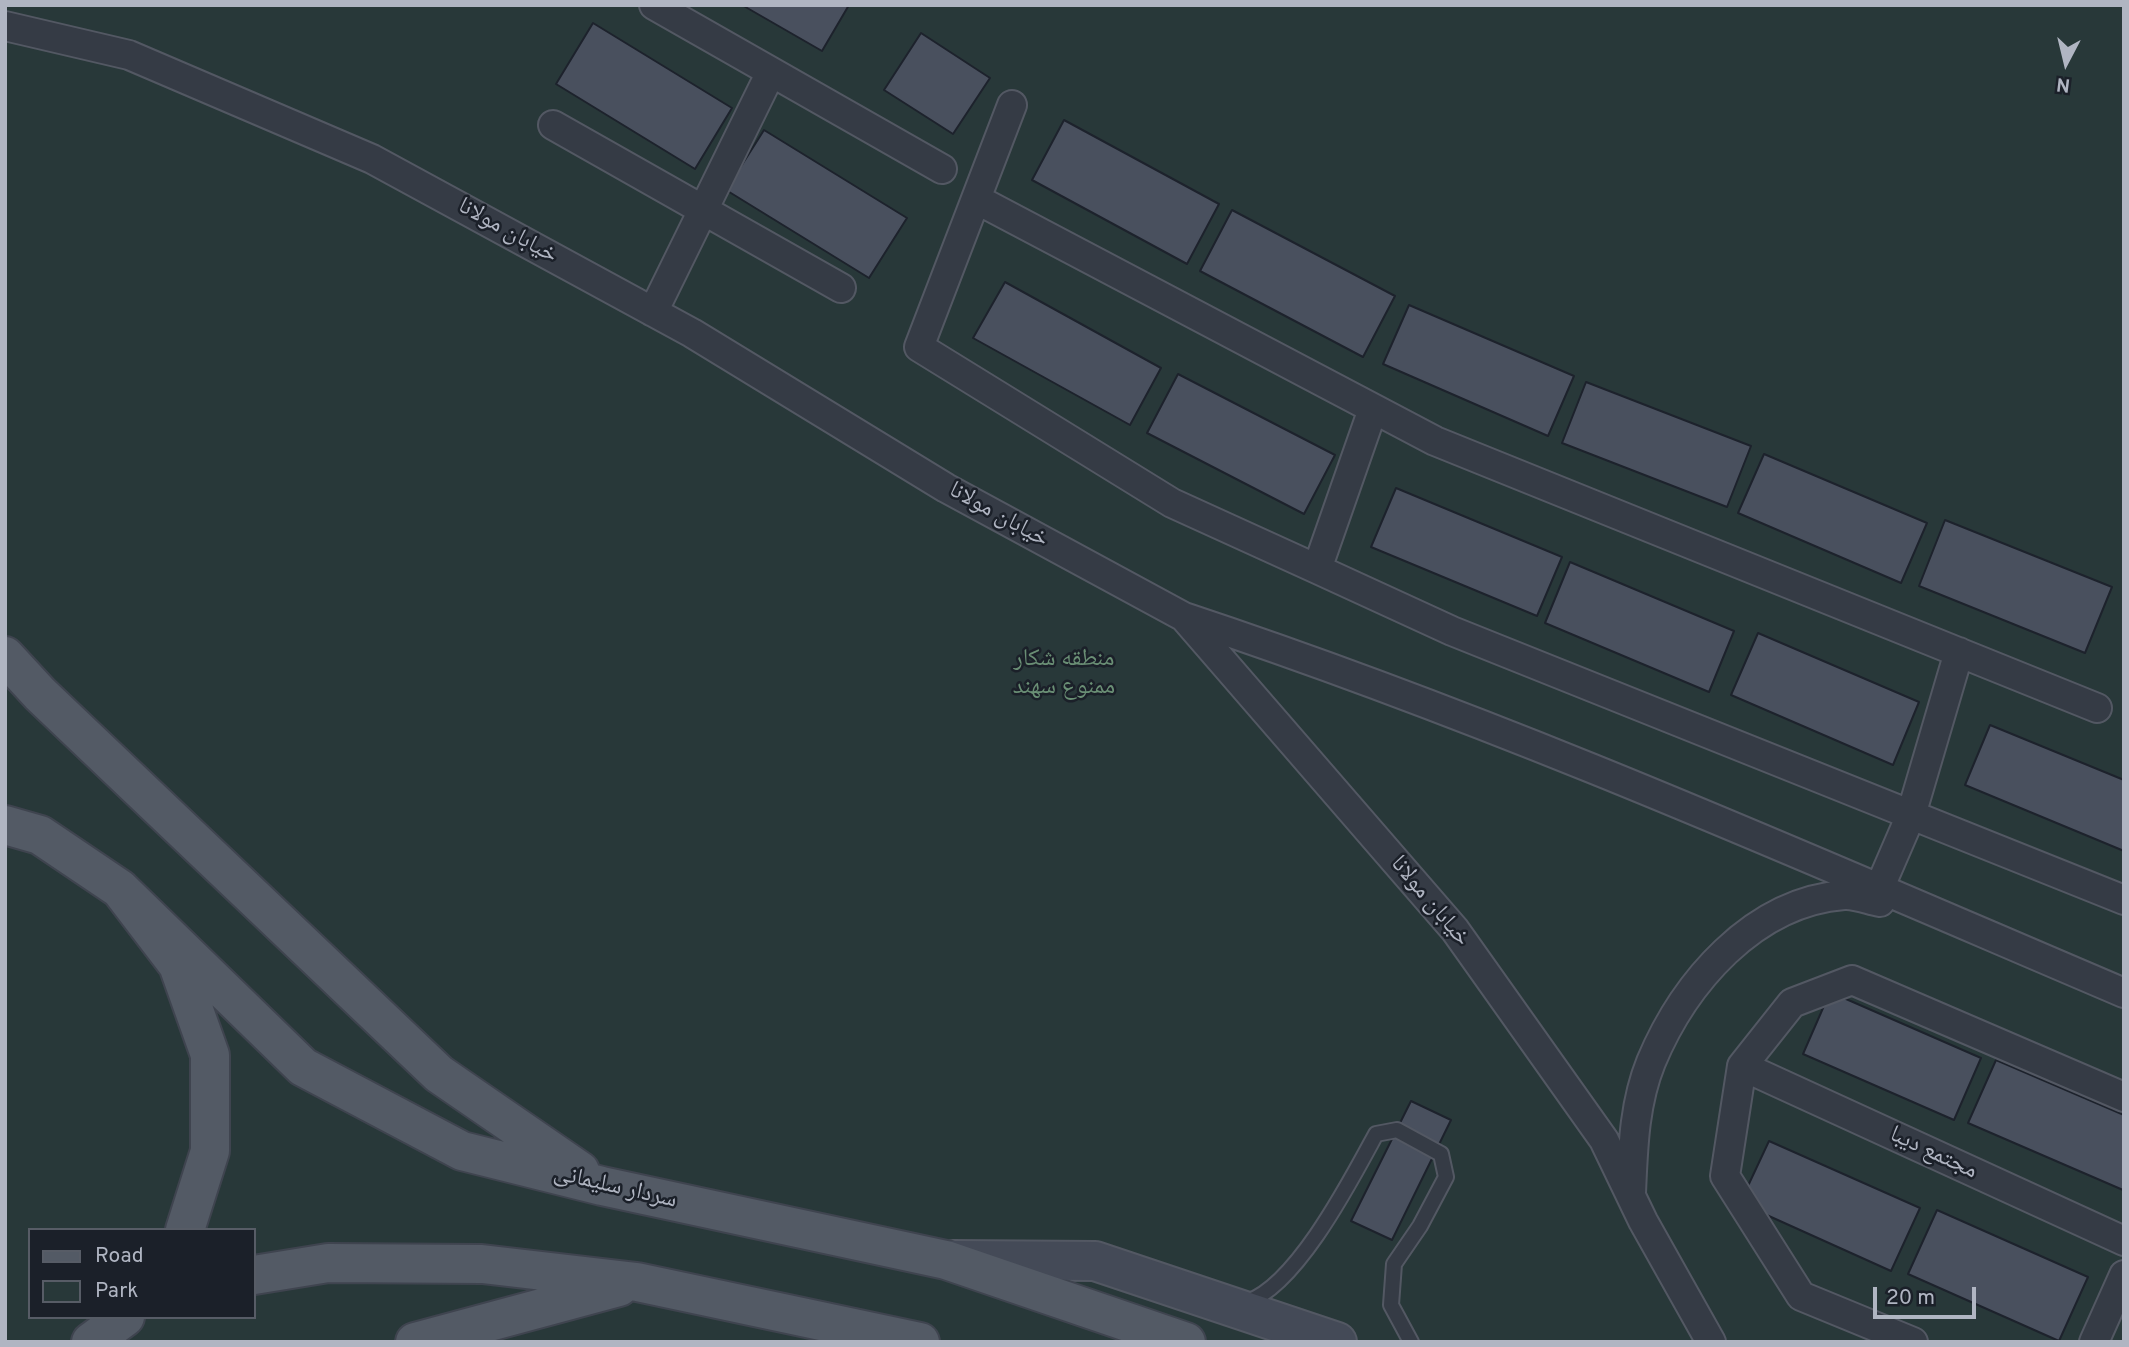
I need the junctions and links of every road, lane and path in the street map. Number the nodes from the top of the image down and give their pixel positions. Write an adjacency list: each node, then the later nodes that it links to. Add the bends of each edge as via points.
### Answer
1 (654, 5): 3 (street)
2 (5, 26): 10 (street, خیابان مولانا, via 129,55 372,159)
3 (771, 72): 6 (street); 8 (street)
4 (1012, 105): 7 (street)
5 (552, 125): 8 (street)
6 (942, 169)
7 (976, 199): 11 (street); 12 (street, via 919,347 1172,503)
8 (703, 210): 9 (street); 10 (street)
9 (841, 288)
10 (653, 312): 13 (street, خیابان مولانا, via 946,488)
11 (1373, 409): 12 (street); 14 (street, via 1435,441)
12 (1317, 569): 17 (street, via 1452,631)
13 (1184, 617): 20 (street, via 1452,713); 27 (street, خیابان مولانا, via 1455,930 1604,1140)
14 (1959, 652): 16 (street); 17 (street)
15 (5, 656): 26 (main road, via 439,1074)
16 (2097, 708)
17 (1910, 815): 20 (street); 21 (street)
18 (5, 825): 19 (main road, via 40,835)
19 (120, 889): 26 (main road, سردار سلیمانی, via 303,1067 462,1151); 28 (main road, via 178,965 210,1055 210,1151)
20 (1879, 889): 22 (street)
21 (2124, 900)
22 (1938, 914): 23 (street); 27 (street, via 1845,895 1789,908 1730,945 1688,992 1651,1062 1633,1127)
23 (2124, 993)
24 (1742, 1066): 25 (street, via 1792,1003 1852,980); 29 (street, مجتمع دیبا); 43 (street, via 1724,1176 1801,1296)
25 (2124, 1097)
26 (602, 1186): 30 (main road, سردار سلیمانی)
27 (1631, 1196): 42 (street, خیابان مولانا)
28 (186, 1228)
29 (2124, 1241)
30 (946, 1260): 34 (main road, via 1095,1261); 39 (main road, سردار سلیمانی)
31 (256, 1275): 33 (main road, via 328,1263 482,1264)
32 (2124, 1275): 44 (street)
33 (637, 1282): 37 (main road); 38 (main road)
34 (1233, 1307): 40 (main road); 41 (lane, via 1264,1296 1294,1266 1376,1134 1397,1130 1441,1154 1446,1177 1394,1264 1391,1305)
35 (122, 1319): 36 (main road)
36 (91, 1342)
37 (415, 1342)
38 (920, 1342)
39 (1186, 1342)
40 (1337, 1342)
41 (1411, 1342)
42 (1711, 1342)
43 (1913, 1342)
44 (2094, 1342)

